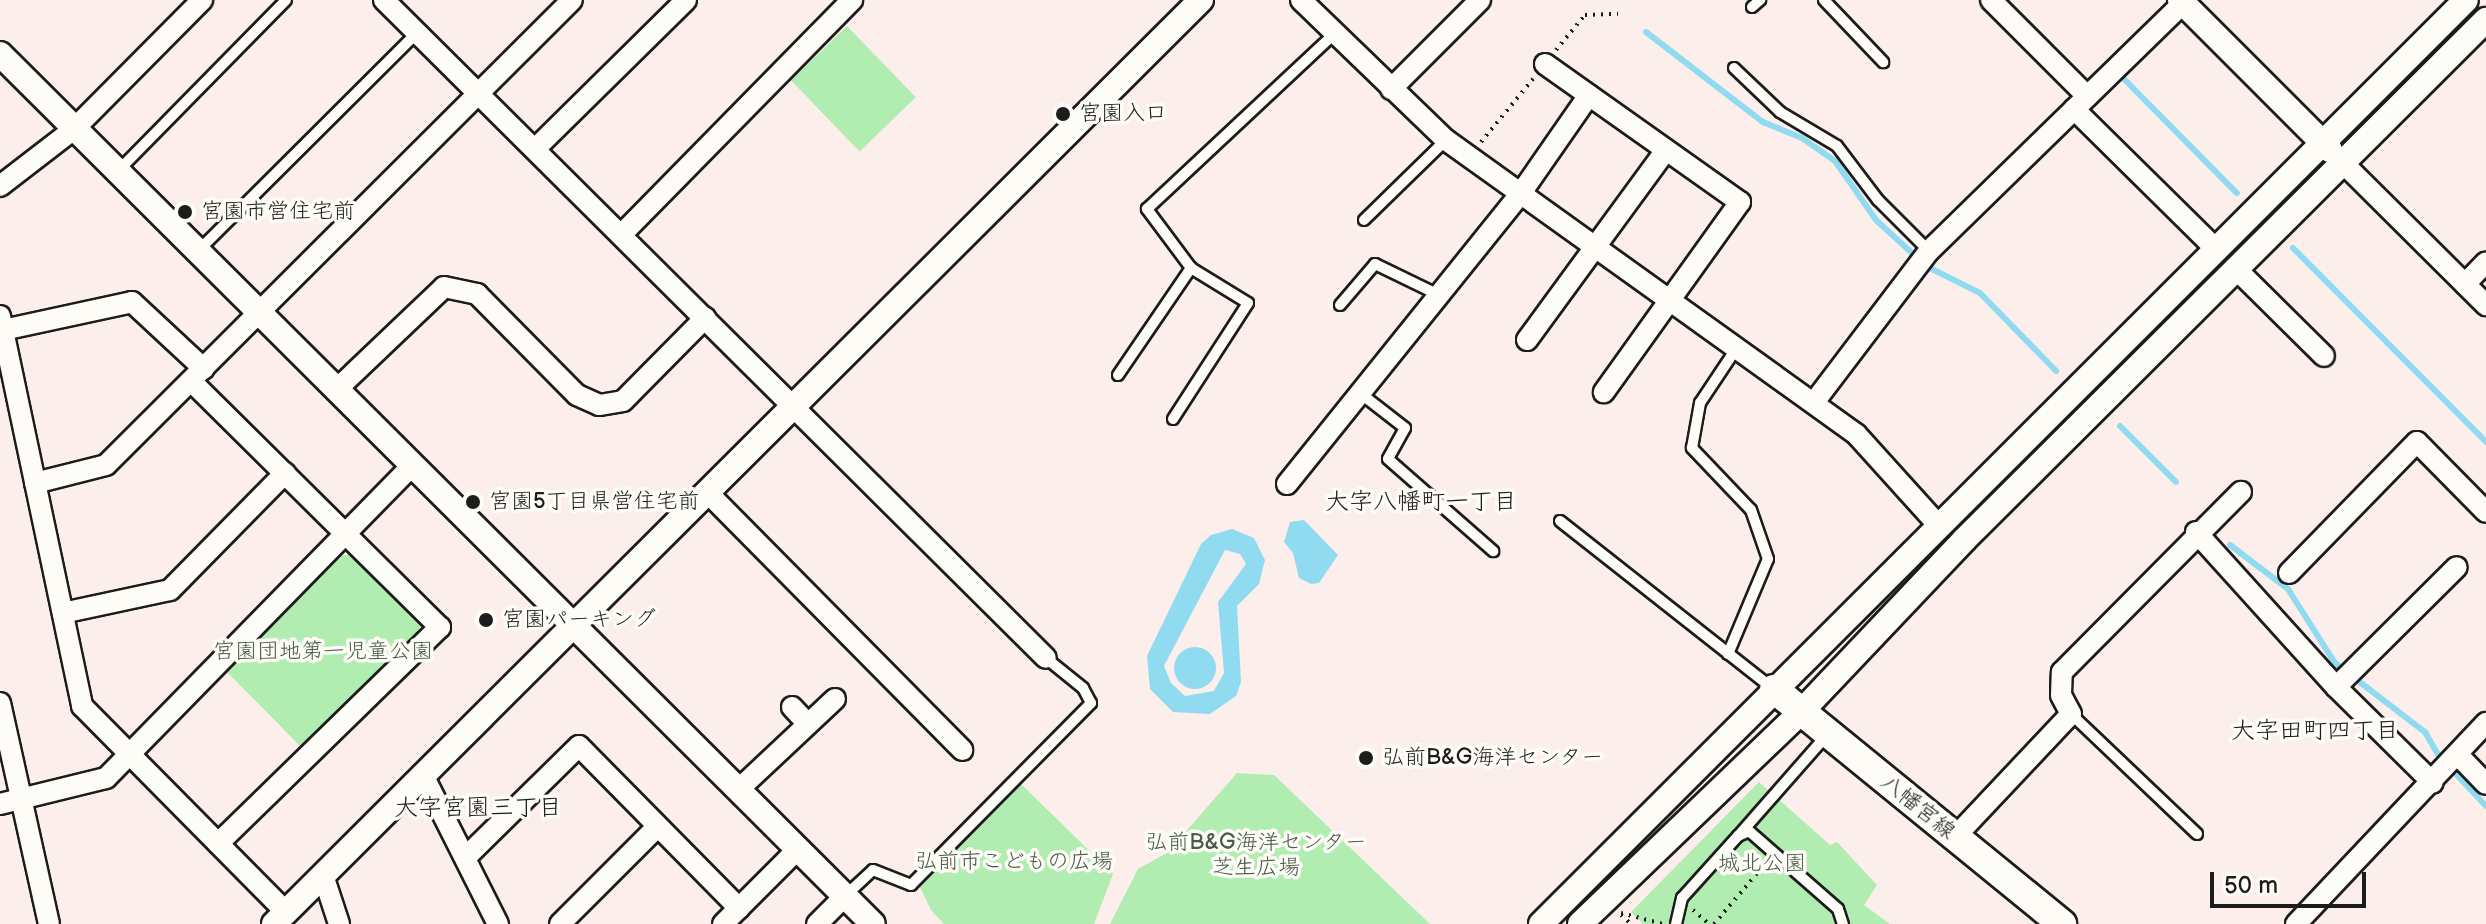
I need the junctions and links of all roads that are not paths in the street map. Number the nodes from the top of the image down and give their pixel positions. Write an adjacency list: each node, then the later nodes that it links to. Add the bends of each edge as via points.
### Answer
1 (202, 0): 26 (street)
2 (286, 0): 32 (lane)
3 (572, 0): 23 (street)
4 (686, 0): 29 (street)
5 (1201, 0): 61 (street)
6 (1301, 0): 16 (street)
7 (1480, 0): 22 (street)
8 (1824, 0): 18 (lane)
9 (1991, 0): 25 (street)
10 (2466, 0): 28 (street)
11 (2183, 1): 25 (street); 28 (street)
12 (393, 3): 15 (street)
13 (843, 3): 36 (street)
14 (2486, 20): 31 (street)
15 (417, 33): 23 (street); 40 (lane)
16 (1334, 34): 22 (street); 42 (lane, via 1147,209)
17 (0, 54): 21 (street)
18 (1883, 62)
19 (1545, 64): 24 (street)
20 (1734, 68): 39 (lane, via 1780,112 1837,146 1878,200)
21 (9, 75): 26 (street)
22 (1391, 89): 27 (street)
23 (479, 93): 29 (street); 49 (street)
24 (1589, 95): 30 (street); 34 (street)
25 (2080, 102): 38 (street); 39 (street)
26 (74, 129): 32 (street); 33 (street)
27 (1446, 140): 34 (street); 35 (lane)
28 (2320, 141): 31 (street); 38 (street)
29 (535, 149): 36 (street)
30 (1666, 150): 37 (street); 46 (street, via 1740,202)
31 (2343, 163): 43 (street); 44 (street)
32 (117, 172): 40 (street)
33 (0, 186)
34 (1521, 193): 37 (street); 45 (street)
35 (1364, 220)
36 (621, 235): 50 (street)
37 (1596, 246): 46 (street); 52 (street)
38 (2215, 248): 71 (street)
39 (1929, 251): 60 (street)
40 (197, 252): 49 (street)
41 (2486, 262): 44 (street)
42 (1191, 268): 56 (lane); 62 (lane, via 1248,303)
43 (2235, 268): 54 (street); 86 (street)
44 (2465, 284): 48 (street)
45 (1439, 295): 47 (lane, via 1375,264); 59 (street)
46 (1671, 299): 53 (street); 58 (street)
47 (1340, 305)
48 (2486, 305)
49 (258, 313): 55 (street); 57 (street)
50 (705, 318): 57 (street, via 623,401 599,405 577,395 477,294 444,287); 61 (street)
51 (2, 323): 55 (street, via 132,302); 65 (street)
52 (1527, 340)
53 (1738, 346): 60 (street); 79 (lane, via 1700,403 1692,448 1751,510 1768,559)
54 (2324, 356)
55 (198, 375): 64 (street); 65 (street, via 106,465)
56 (1118, 375)
57 (336, 390): 63 (street)
58 (1604, 392)
59 (1360, 393): 66 (street); 74 (lane, via 1405,428 1388,459)
60 (1815, 401): 71 (street, via 1856,434)
61 (794, 405): 67 (street); 80 (street)
62 (1173, 419)
63 (412, 466): 73 (street); 78 (street)
64 (285, 473): 73 (street); 77 (street, via 170,590)
65 (35, 483): 77 (street)
66 (1287, 484)
67 (707, 492): 78 (street); 91 (street)
68 (2241, 492): 72 (street)
69 (2486, 512): 76 (street, via 2417,442)
70 (1560, 521): 79 (lane)
71 (1940, 527): 82 (street)
72 (2196, 532): 81 (street); 87 (street, via 2062,672 2061,695)
73 (347, 535): 92 (street); 103 (street, via 440,627)
74 (1493, 551)
75 (2457, 567): 81 (street)
76 (2289, 573)
77 (63, 613): 92 (street, via 82,706)
78 (572, 626): 94 (street); 96 (street)
79 (1728, 654): 82 (lane)
80 (1046, 658): 107 (lane, via 1083,688 1091,703 911,885 873,870)
81 (2336, 687): 93 (street)
82 (1774, 689): 86 (main road, 八幡宮線); 117 (street)
83 (835, 699): 89 (street)
84 (0, 703): 97 (street)
85 (792, 707): 89 (street)
86 (1801, 712): 90 (main road, 八幡宮線); 118 (street)
87 (2071, 714): 100 (lane); 102 (street)
88 (2486, 723): 93 (street)
89 (808, 724): 96 (street)
90 (1828, 734): 101 (lane); 102 (main road, 八幡宮線)
91 (962, 750)
92 (129, 754): 97 (street, via 106,778); 103 (street)
93 (2447, 768): 95 (street); 122 (street)
94 (423, 775): 105 (street); 106 (street)
95 (2486, 784)
96 (738, 790): 104 (street)
97 (21, 799): 98 (street); 110 (street)
98 (0, 804)
99 (656, 828): 105 (street, via 579,746); 108 (street); 113 (street)
100 (2197, 834)
101 (1738, 836): 119 (lane, via 1682,898); 120 (lane, via 1754,833 1838,909)
102 (1955, 837): 121 (main road, 八幡宮線)
103 (218, 844): 109 (street)
104 (798, 849): 107 (street); 108 (street)
105 (467, 856): 112 (street)
106 (323, 875): 109 (street); 111 (street)
107 (845, 896): 115 (street); 116 (street)
108 (739, 908): 114 (street)
109 (280, 918)
110 (49, 924)
111 (339, 924)
112 (498, 924)
113 (560, 924)
114 (723, 924)
115 (817, 924)
116 (873, 924)
117 (1541, 924)
118 (1580, 924)
119 (1676, 924)
120 (1843, 924)
121 (2062, 924)
122 (2296, 924)

